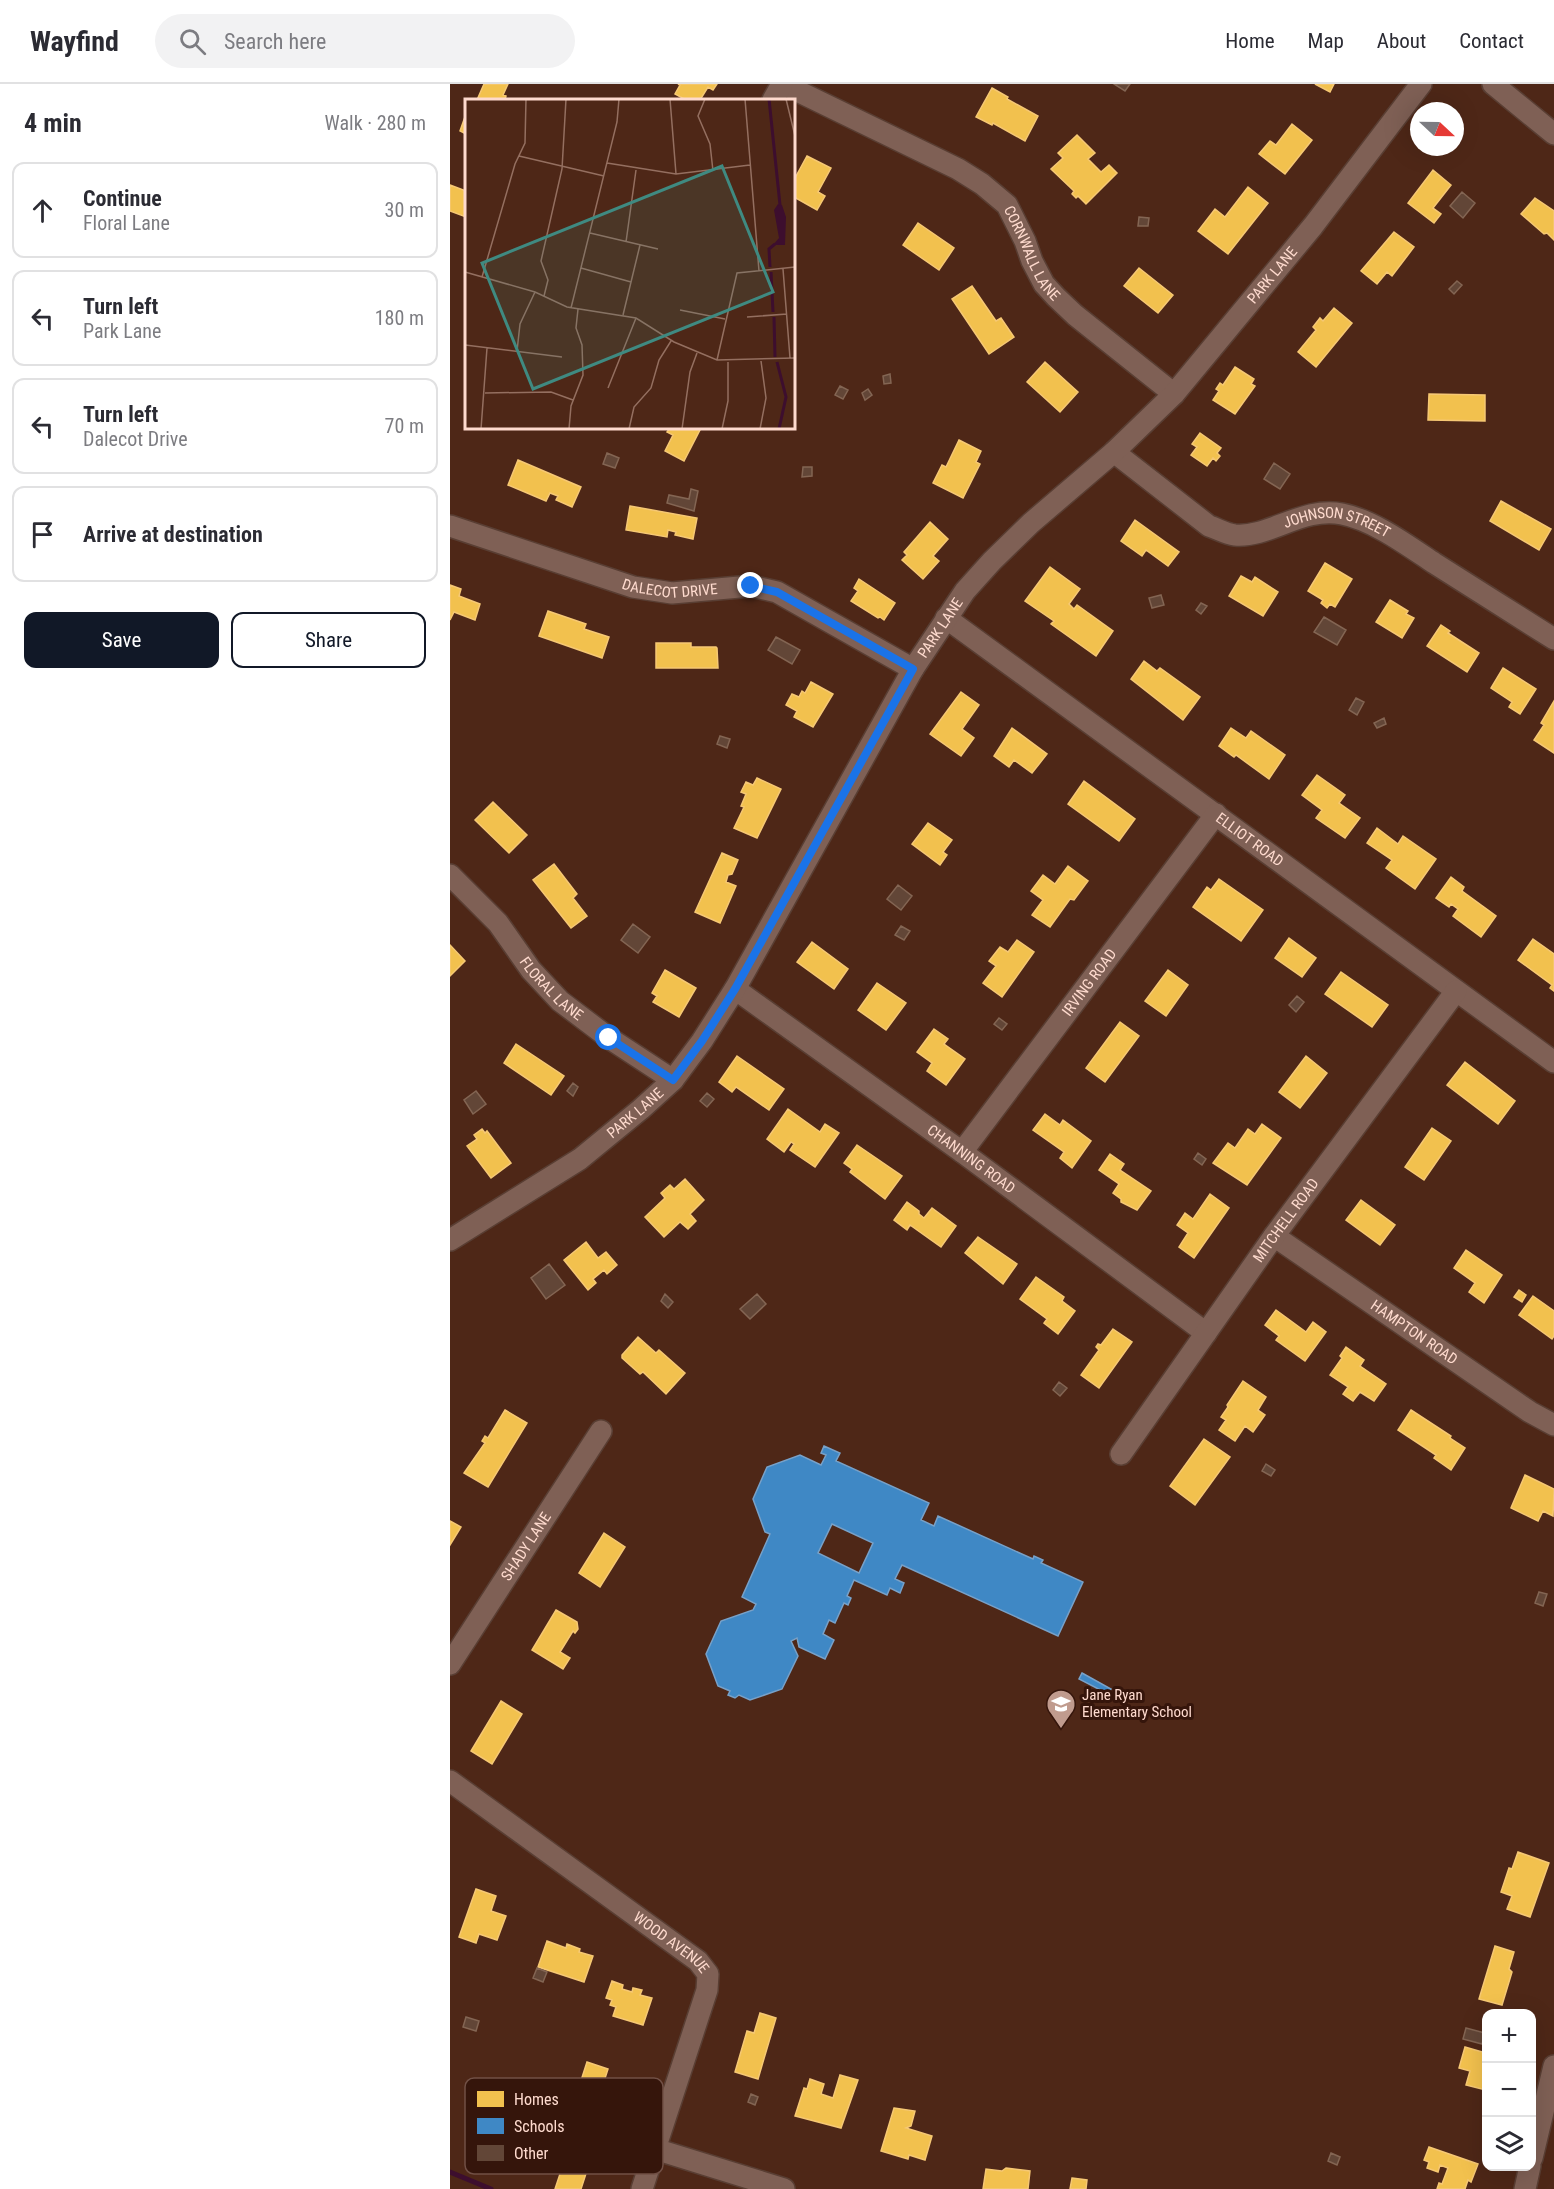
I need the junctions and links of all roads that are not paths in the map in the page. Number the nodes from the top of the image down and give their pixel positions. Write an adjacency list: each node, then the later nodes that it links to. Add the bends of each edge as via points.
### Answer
1 (782, 84): 4 (street); 6 (street, CORNWALL LANE, via 982,184 1006,206 1044,284 1075,315)
2 (1421, 84): 6 (street, PARK LANE, via 1313,226)
3 (1493, 84): 5 (street)
4 (774, 99)
5 (1554, 134)
6 (1174, 394): 7 (street, PARK LANE)
7 (1114, 452): 9 (street, PARK LANE, via 992,561); 10 (street, JOHNSON STREET, via 1209,526 1224,533 1249,534 1324,513 1356,519 1393,536)
8 (450, 526): 11 (street, DALECOT DRIVE, via 633,586 672,593 751,586 777,592)
9 (946, 618): 11 (street, PARK LANE); 12 (street, ELLIOT ROAD)
10 (1554, 639)
11 (913, 669): 14 (street, PARK LANE)
12 (1216, 814): 15 (street, ELLIOT ROAD); 18 (street, IRVING ROAD)
13 (450, 875): 17 (street, FLORAL LANE, via 498,923 531,970 560,1001)
14 (735, 989): 17 (street, PARK LANE); 18 (street, CHANNING ROAD)
15 (1456, 991): 16 (street, ELLIOT ROAD); 19 (street, MITCHELL ROAD)
16 (1554, 1062)
17 (673, 1080): 20 (street, PARK LANE, via 579,1159)
18 (962, 1152): 21 (street, CHANNING ROAD)
19 (1274, 1236): 21 (street, MITCHELL ROAD); 22 (street, HAMPTON ROAD)
20 (450, 1240)
21 (1206, 1333): 24 (street, MITCHELL ROAD)
22 (1554, 1425)
23 (601, 1431): 25 (street, SHADY LANE)
24 (1121, 1454)
25 (450, 1664)
26 (450, 1781): 29 (street, WOOD AVENUE, via 698,1961 708,1974)
27 (1554, 2066): 28 (street)
28 (1549, 2103): 30 (street)
29 (663, 2124)
30 (1536, 2145)
31 (663, 2151): 35 (street)
32 (1529, 2171): 36 (street)
33 (647, 2174): 34 (street, WOOD AVENUE)
34 (642, 2189)
35 (784, 2189)
36 (1524, 2189)

